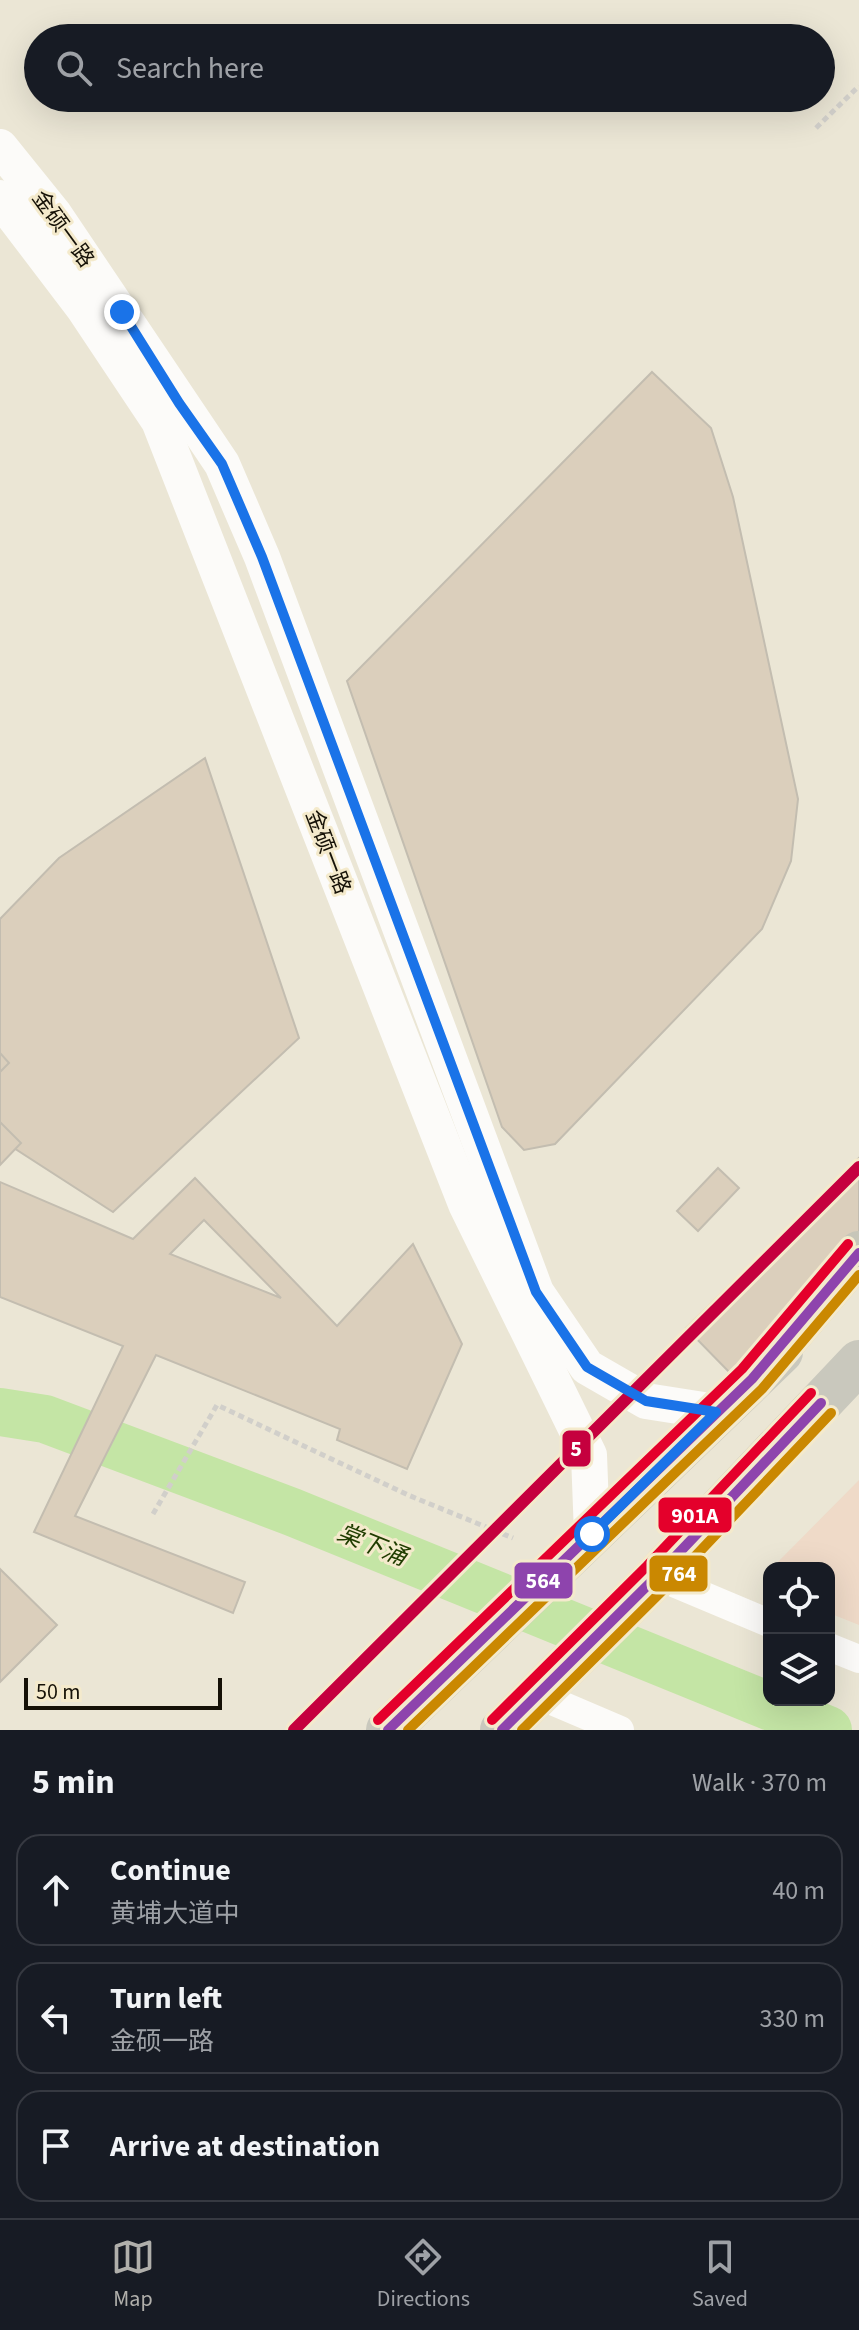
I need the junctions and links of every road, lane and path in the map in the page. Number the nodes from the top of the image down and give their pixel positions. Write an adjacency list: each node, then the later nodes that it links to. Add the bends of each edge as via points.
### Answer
1 (859, 86): 2 (path)
2 (835, 109)
3 (832, 112): 4 (path)
4 (816, 128)
5 (0, 147): 11 (street, 金硕一路, via 54,214 222,464 262,557 536,1292 587,1367 646,1401)
6 (0, 198): 14 (street, 金硕一路, via 83,307 159,421 466,1204 589,1455)
7 (859, 1253): 10 (highway)
8 (859, 1276): 10 (main road)
9 (859, 1362): 15 (main road)
10 (752, 1379): 11 (main road)
11 (716, 1412): 14 (main road)
12 (153, 1514): 13 (path, via 217,1405)
13 (513, 1538)
14 (578, 1548): 20 (main road)
15 (647, 1586): 16 (street); 19 (main road)
16 (763, 1621)
17 (835, 1649): 18 (street)
18 (859, 1659)
19 (551, 1682): 21 (main road); 22 (street)
20 (388, 1730)
21 (502, 1730)
22 (620, 1730)

